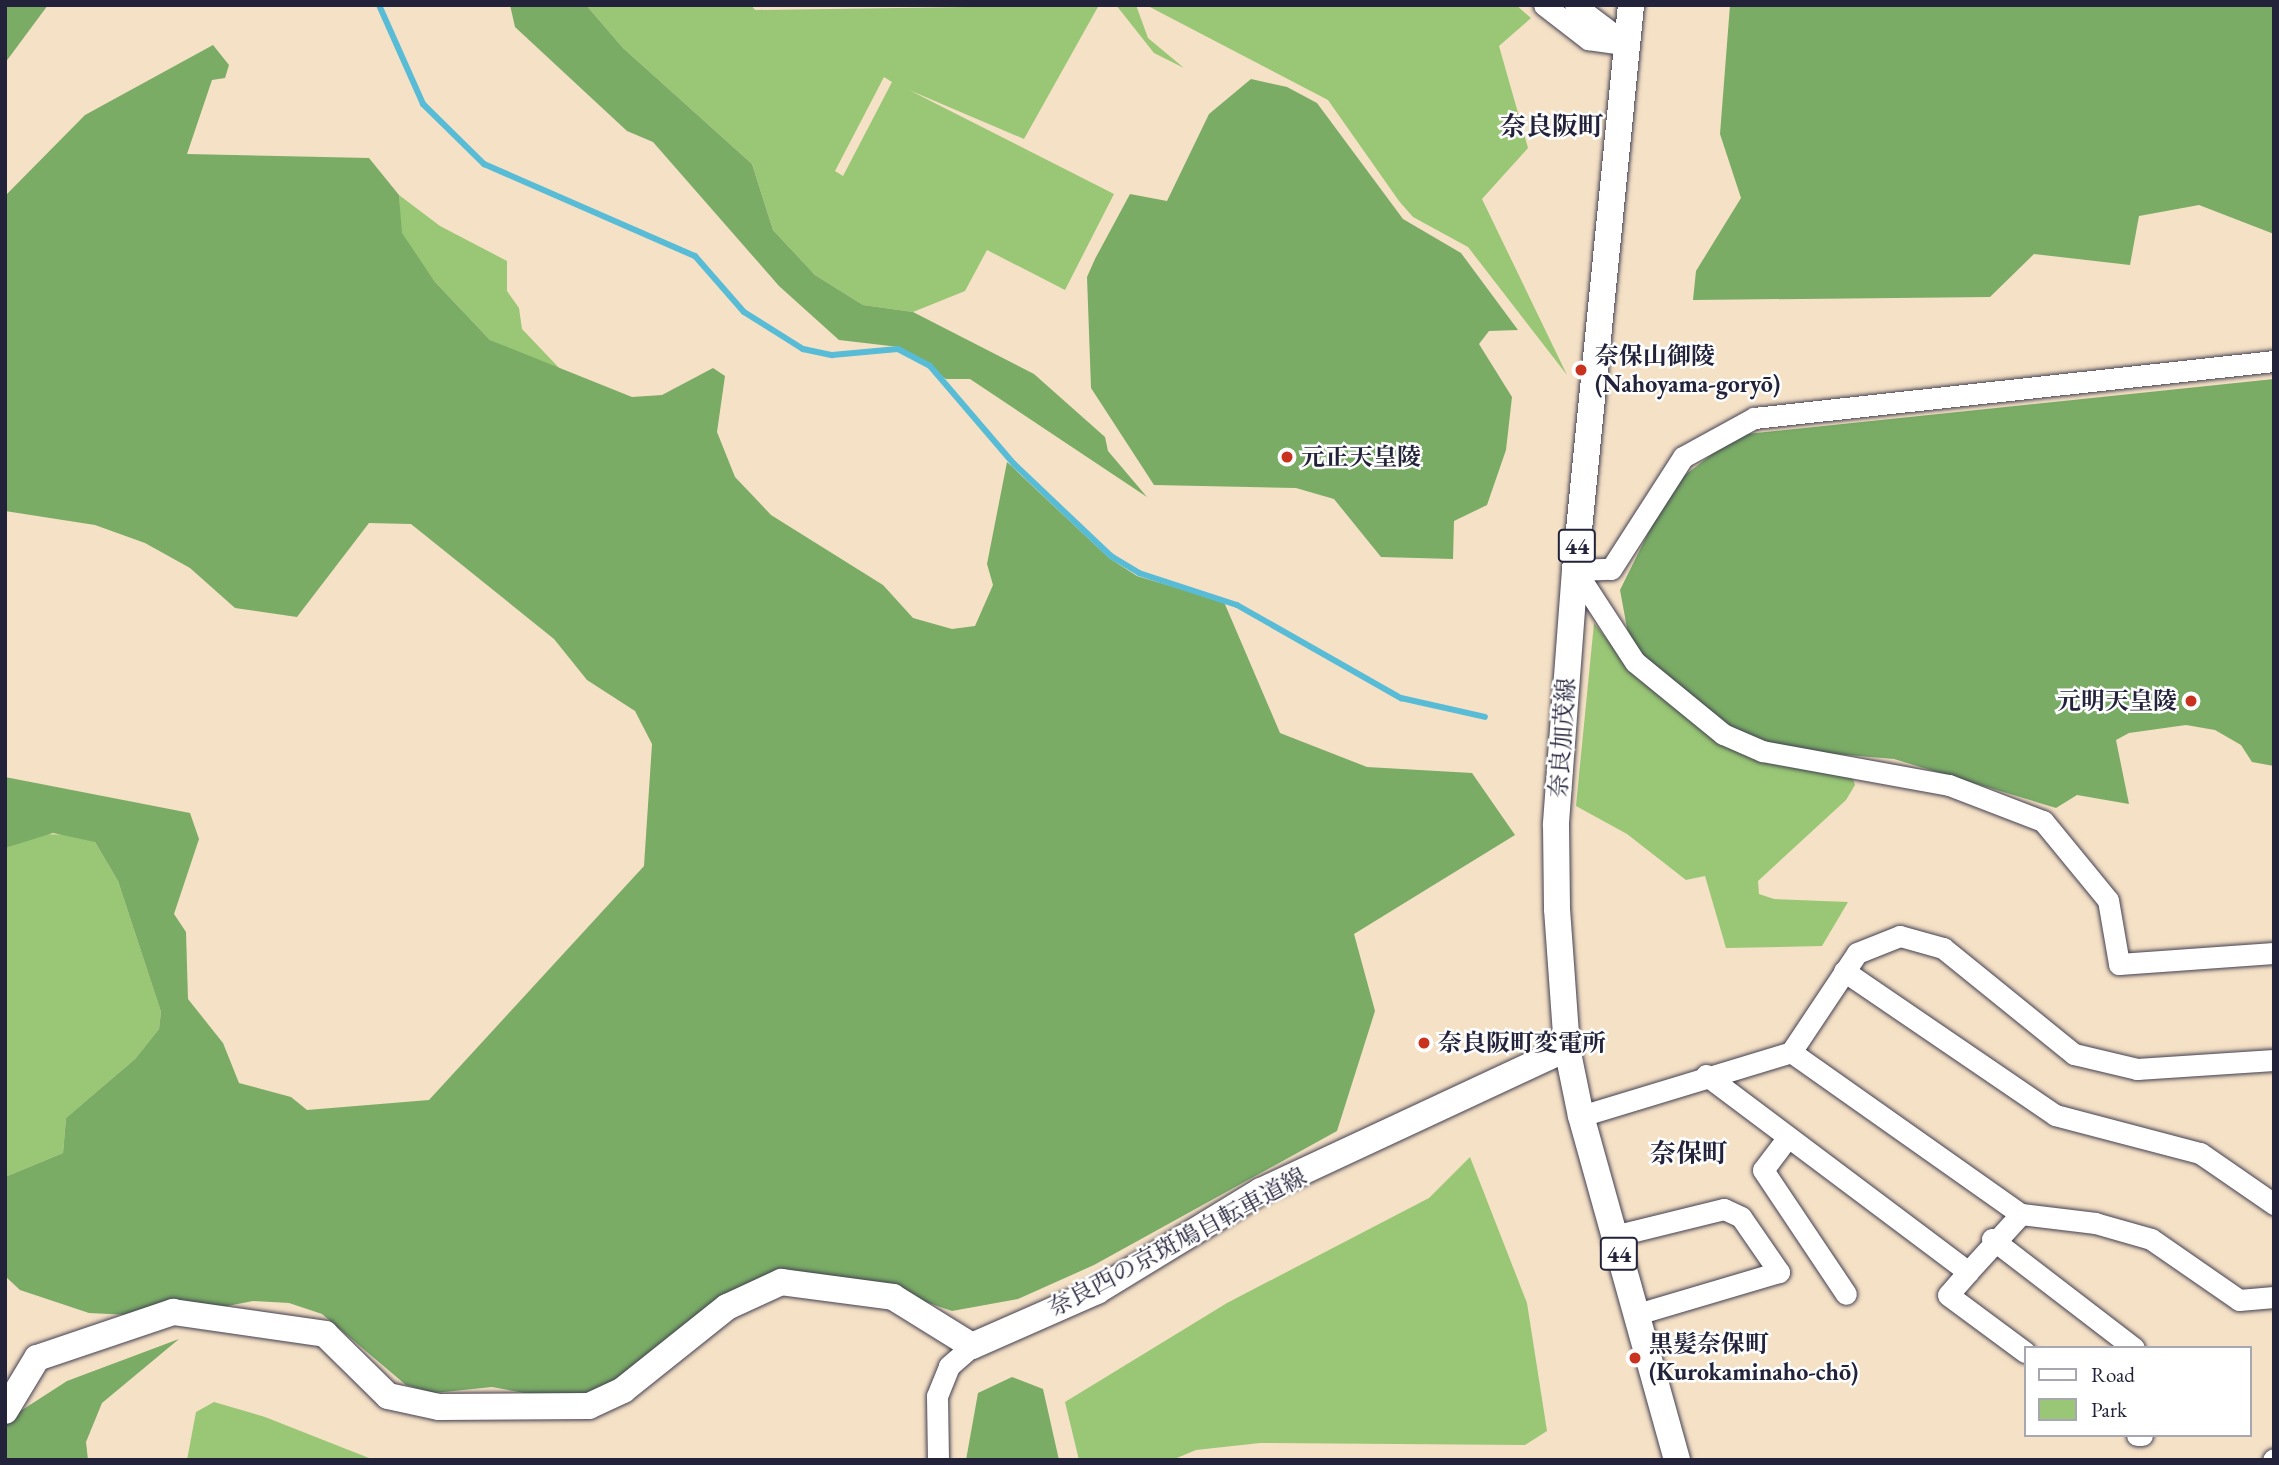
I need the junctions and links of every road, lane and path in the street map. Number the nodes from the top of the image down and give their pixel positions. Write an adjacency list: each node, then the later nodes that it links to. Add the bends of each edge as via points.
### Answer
1 (1544, 5): 4 (street, via 1588,39)
2 (1575, 5): 4 (street)
3 (1631, 5): 4 (main road, 奈良加茂線 / 44)
4 (1629, 45): 6 (main road, 奈良加茂線 / 44)
5 (2274, 361): 6 (street, via 1754,418 1683,457 1611,569)
6 (1575, 570): 7 (street, via 1635,662 1723,734 1762,751 1868,765 1949,785 2043,821 2108,900 2119,964); 9 (main road, 奈良加茂線 / 44, via 1556,825)
7 (2274, 953)
8 (1844, 971): 10 (street); 11 (street, via 1857,953 1900,936 1942,948 2074,1054 2137,1069); 15 (street, via 2054,1115 2200,1153)
9 (1567, 1048): 13 (main road, 奈良加茂線 / 44); 23 (main road, 奈良西の京斑鳩自転車道線, via 1261,1191 1097,1290)
10 (1791, 1052): 12 (street); 16 (street)
11 (2274, 1060)
12 (1706, 1074): 13 (street); 14 (street)
13 (1581, 1116): 17 (main road, 奈良加茂線 / 44)
14 (1788, 1137): 19 (street); 20 (street, via 1763,1170)
15 (2274, 1204)
16 (2021, 1214): 18 (street); 21 (street, via 2095,1223 2151,1239 2239,1300)
17 (1614, 1236): 22 (main road, 奈良加茂線 / 44); 22 (street, via 1724,1209 1741,1217 1779,1272)
18 (1992, 1239): 19 (street); 24 (street)
19 (1968, 1272): 25 (street, via 1948,1295)
20 (1846, 1294)
21 (2274, 1297)
22 (1637, 1314): 28 (main road, 奈良加茂線 / 44)
23 (972, 1346): 26 (main road, via 893,1297 781,1282 727,1307 623,1390 589,1406 439,1407 388,1396 325,1334 173,1312 37,1358); 27 (street, via 949,1366 937,1396)
24 (2131, 1346)
25 (2024, 1351)
26 (5, 1411)
27 (938, 1460)
28 (1677, 1460)

